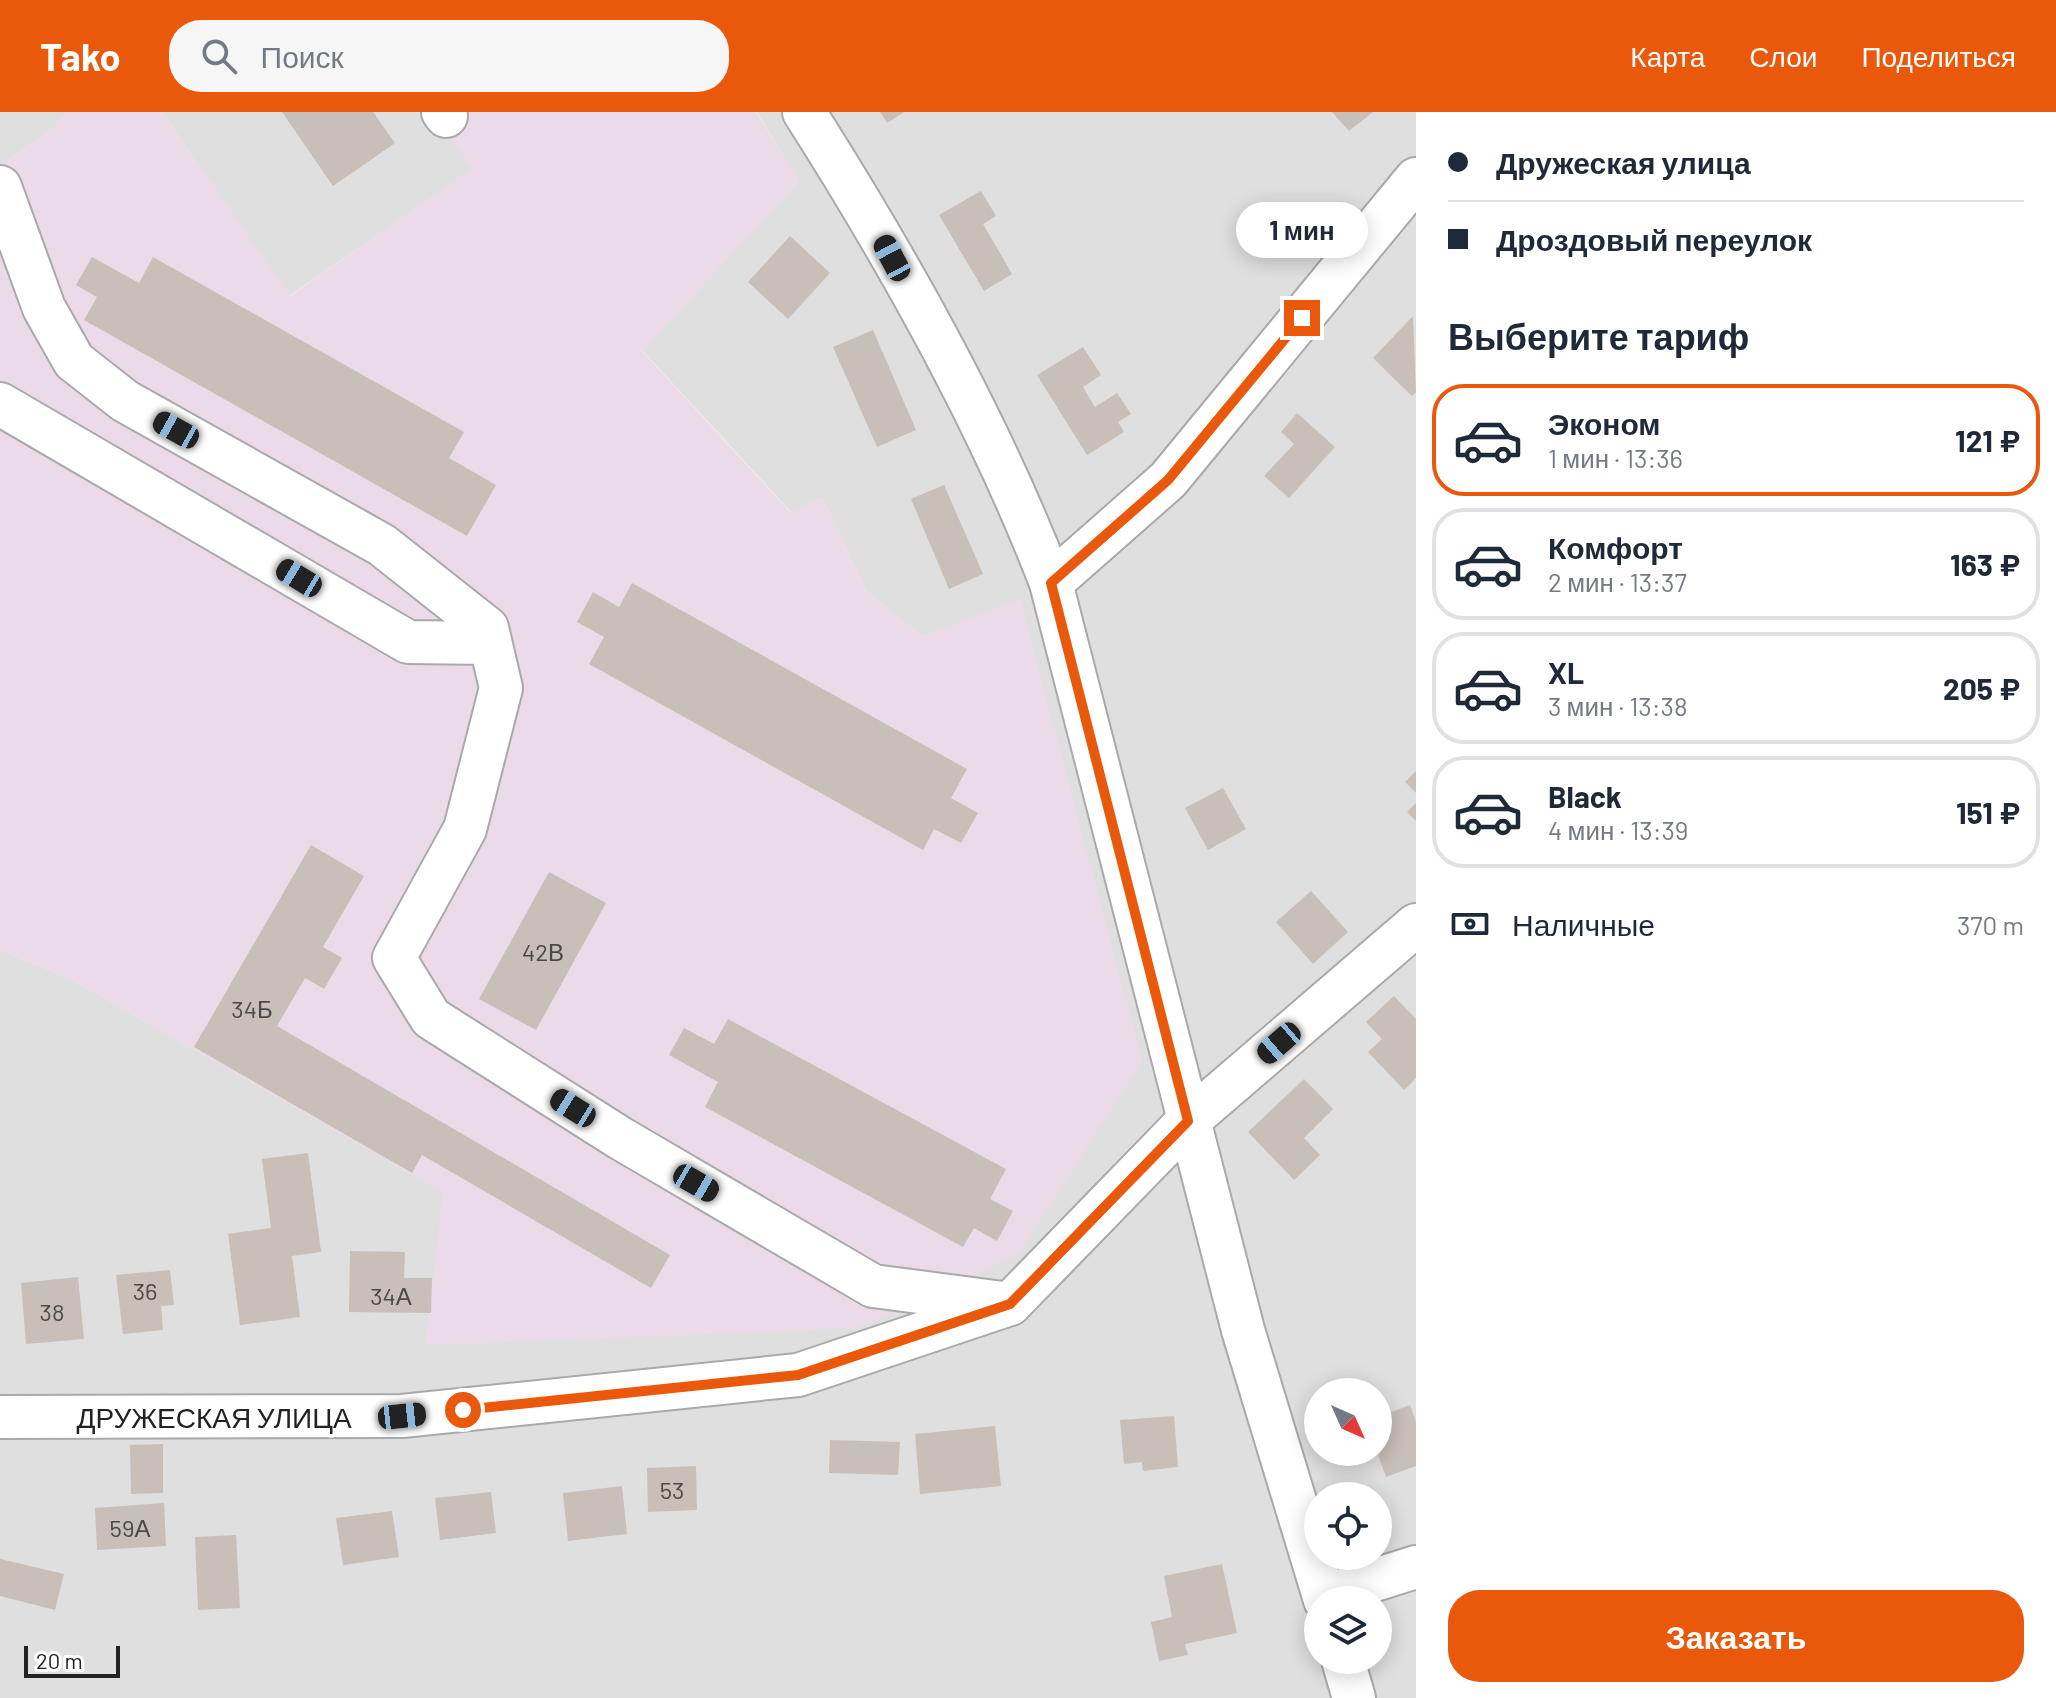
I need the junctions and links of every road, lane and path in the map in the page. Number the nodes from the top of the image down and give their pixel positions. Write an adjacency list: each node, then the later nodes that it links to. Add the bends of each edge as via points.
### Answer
1 (804, 112): 5 (street, via 865,208 979,422)
2 (1416, 179): 5 (street, via 1168,480)
3 (0, 187): 6 (street, via 44,308 74,361 125,401 382,545 487,628)
4 (0, 404): 6 (street, via 408,642)
5 (1051, 583): 8 (street)
6 (490, 643): 9 (street, via 501,688 465,829 394,958 431,1018 620,1138 873,1286)
7 (1416, 925): 8 (street, ДРУЖЕСКАЯ УЛИЦА)
8 (1188, 1121): 9 (street, ДРУЖЕСКАЯ УЛИЦА); 12 (street)
9 (1010, 1304): 10 (street, ДРУЖЕСКАЯ УЛИЦА, via 798,1375 402,1416)
10 (0, 1417)
11 (1416, 1567): 13 (street)
12 (1320, 1586)
13 (1360, 1586)
14 (1347, 1674): 15 (street)
15 (1354, 1698)

